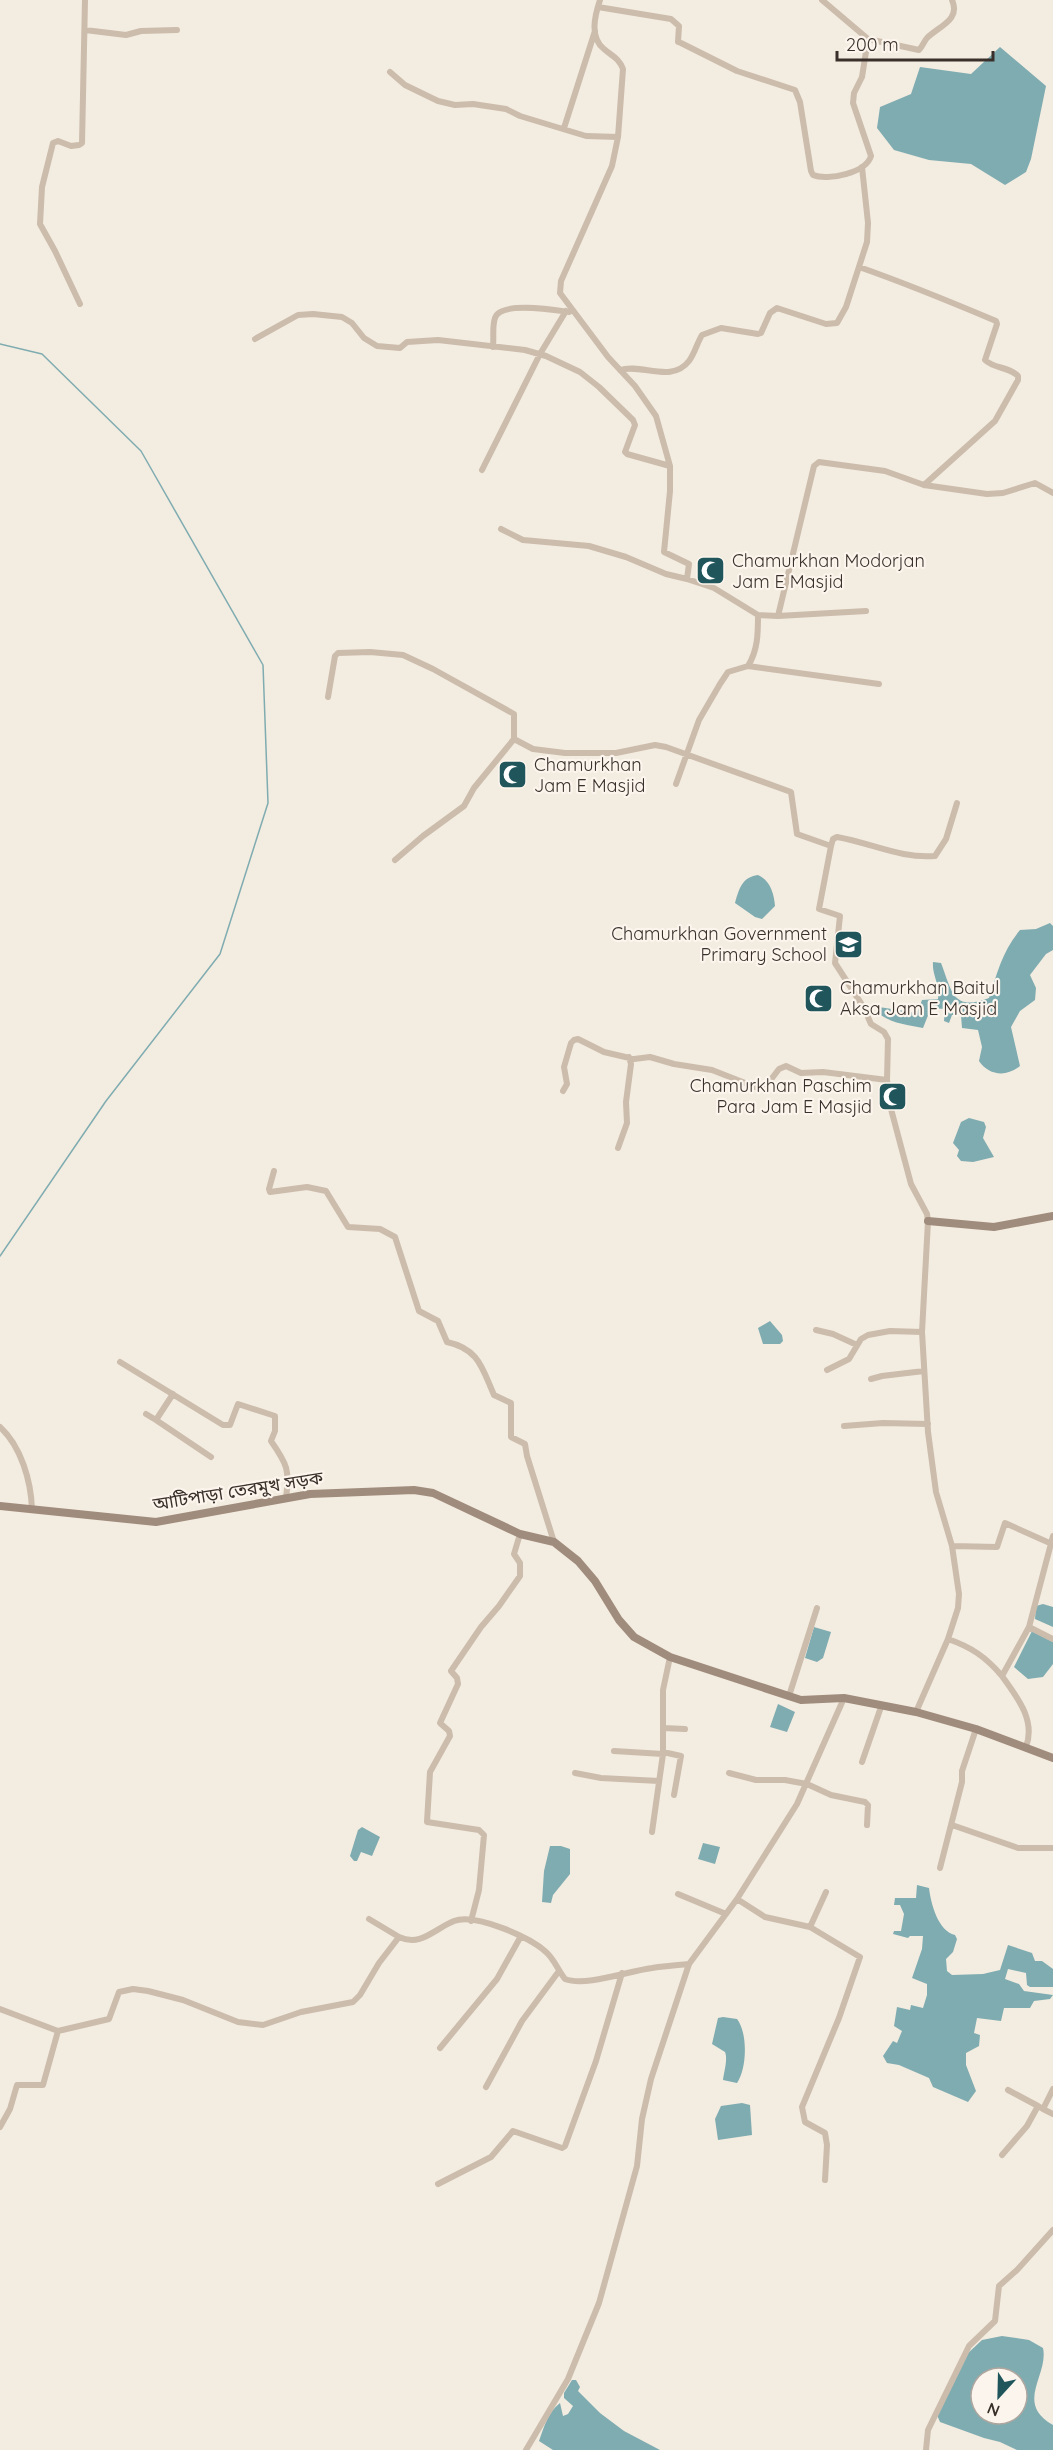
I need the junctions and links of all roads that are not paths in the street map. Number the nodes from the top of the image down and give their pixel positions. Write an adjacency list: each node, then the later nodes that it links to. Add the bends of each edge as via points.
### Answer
1 (85, 0): 5 (street)
2 (823, 0): 8 (street)
3 (952, 0): 8 (street, via 954,15 927,38 921,49)
4 (599, 4): 7 (street); 12 (street, via 671,19 679,26 681,44 737,71 795,90 813,175 824,177)
5 (85, 30): 6 (street, via 126,35); 14 (street, via 82,143 53,143 42,187 40,224)
6 (177, 30)
7 (595, 30): 10 (street); 11 (street, via 596,40 620,60 623,69)
8 (868, 39): 12 (street, via 853,103 870,149 869,162)
9 (390, 72): 10 (street, via 405,85 438,101 498,108)
10 (564, 128): 11 (street, via 586,136)
11 (618, 136): 15 (street, via 612,166 561,281)
12 (862, 167): 13 (street, via 868,234)
13 (859, 267): 19 (street, via 837,323 826,324 777,308 770,313 761,333 721,328 702,335 692,358 681,368 666,372 629,367); 22 (street, via 956,302 996,321 985,360 1018,376 995,422)
14 (80, 304)
15 (569, 312): 17 (street, via 521,307 498,313); 18 (street); 19 (street)
16 (255, 339): 17 (street, via 298,315 313,314 342,317 377,346 400,348 407,342 438,340)
17 (493, 347): 18 (street)
18 (540, 354): 20 (street, via 580,372 633,420 627,454); 21 (street)
19 (620, 370): 20 (street, via 656,416)
20 (670, 466): 25 (street, via 664,550 689,564)
21 (482, 470)
22 (924, 485): 23 (street, via 987,494 1035,483); 28 (street, via 885,471 816,464)
23 (1053, 493)
24 (501, 529): 25 (street, via 523,540 589,546)
25 (687, 579): 27 (street, via 714,588)
26 (866, 611): 28 (street)
27 (758, 615): 28 (street); 29 (street, via 758,641)
28 (778, 616)
29 (748, 666): 30 (street); 33 (street, via 728,672 699,720)
30 (879, 684)
31 (328, 697): 32 (street, via 338,653 403,655 514,714)
32 (514, 739): 33 (street, via 549,752 605,754 655,745); 37 (street, via 464,806)
33 (686, 755): 34 (street); 36 (street, via 791,792 797,834)
34 (676, 784)
35 (957, 804): 36 (street, via 946,839 935,856 907,856 837,837)
36 (831, 846): 39 (street, via 819,909 840,916 835,963 872,1024 888,1039)
37 (395, 860)
38 (629, 1057): 39 (street, via 650,1057 712,1070 758,1088 766,1086 786,1066 801,1073); 40 (street, via 574,1040 564,1067 567,1084); 41 (street, via 627,1123)
39 (887, 1080): 44 (street, via 911,1184)
40 (563, 1091)
41 (618, 1148)
42 (274, 1172): 64 (street, via 270,1192 307,1187 326,1191 348,1227 380,1229 395,1237 419,1311 438,1321 447,1342 470,1350 494,1395 511,1402 511,1437 525,1444)
43 (1053, 1216): 44 (main road, via 994,1227)
44 (927, 1221): 46 (street)
45 (816, 1330): 47 (street)
46 (922, 1332): 47 (street, via 874,1333); 50 (street)
47 (857, 1345): 49 (street, via 849,1359)
48 (120, 1362): 52 (street)
49 (827, 1370)
50 (924, 1371): 51 (street); 55 (street)
51 (871, 1379)
52 (173, 1394): 54 (street); 59 (street, via 226,1426 230,1425 238,1404 275,1416 271,1441 288,1466)
53 (146, 1414): 54 (street)
54 (156, 1420): 58 (street)
55 (928, 1424): 56 (street); 65 (street, via 936,1492)
56 (844, 1425)
57 (0, 1427): 61 (street, via 12,1438 24,1468)
58 (212, 1457)
59 (286, 1498): 61 (main road, আটিপাড়া তেরমুখ সড়ক, via 156,1522); 62 (main road, আটিপাড়া তেরমুখ সড়ক, via 414,1490 453,1501)
60 (0, 1506): 61 (main road, আটিপাড়া তেরমুখ সড়ক)
61 (32, 1509)
62 (520, 1534): 64 (main road, আটিপাড়া তেরমুখ সড়ক); 99 (street, via 514,1554 520,1563 520,1576 451,1671 458,1684 440,1723 450,1733 430,1772 428,1822 478,1830 484,1835 479,1890)
63 (1052, 1540): 65 (street, via 1005,1523 997,1547); 67 (street)
64 (554, 1542): 70 (main road, আটিপাড়া তেরমুখ সড়ক, via 579,1561 634,1637)
65 (952, 1546): 68 (street, via 959,1594)
66 (817, 1608): 72 (street)
67 (1029, 1627): 69 (street); 71 (street)
68 (948, 1639): 71 (street, via 987,1659); 75 (street)
69 (1053, 1639)
70 (670, 1657): 72 (main road, আটিপাড়া তেরমুখ সড়ক); 76 (street, via 663,1690)
71 (1002, 1676): 79 (street, via 1017,1697 1029,1725)
72 (789, 1696): 73 (main road, আটিপাড়া তেরমুখ সড়ক, via 801,1700)
73 (844, 1698): 74 (main road, আটিপাড়া তেরমুখ সড়ক); 87 (street)
74 (881, 1707): 75 (main road, আটিপাড়া তেরমুখ সড়ক); 83 (street)
75 (916, 1712): 78 (main road, আটিপাড়া তেরমুখ সড়ক)
76 (663, 1728): 77 (street); 81 (street)
77 (686, 1729)
78 (976, 1729): 79 (main road, আটিপাড়া তেরমুখ সড়ক); 90 (street, via 962,1771)
79 (1026, 1747): 82 (main road, আটিপাড়া তেরমুখ সড়ক)
80 (614, 1751): 81 (street)
81 (663, 1753): 86 (street); 88 (street, via 681,1756)
82 (1053, 1758)
83 (862, 1762)
84 (575, 1773): 86 (street)
85 (729, 1773): 87 (street, via 756,1780)
86 (659, 1780): 91 (street)
87 (807, 1784): 89 (street, via 831,1795 865,1802); 96 (street)
88 (674, 1795)
89 (867, 1825)
90 (952, 1825): 92 (street, via 1018,1848); 93 (street)
91 (652, 1832)
92 (1053, 1848)
93 (940, 1868)
94 (826, 1892): 100 (street)
95 (678, 1894): 97 (street)
96 (737, 1899): 97 (street); 100 (street, via 765,1917)
97 (726, 1914): 103 (street)
98 (369, 1919): 102 (street)
99 (471, 1921): 101 (street); 102 (street, via 455,1921 416,1941)
100 (810, 1927): 116 (street, via 860,1957 802,2107 805,2122 823,2130 826,2137)
101 (521, 1936): 104 (street, via 545,1951); 108 (street, via 497,1979)
102 (399, 1937): 107 (street, via 353,2002 252,2025 183,2000 133,1989 119,1992 109,2019)
103 (689, 1964): 105 (street); 119 (street, via 651,2079 637,2166 599,2303 568,2379)
104 (559, 1971): 105 (street, via 565,1979 575,1981); 109 (street, via 522,2021)
105 (622, 1973): 117 (street, via 565,2146 513,2131 491,2157)
106 (0, 2009): 107 (street)
107 (58, 2031): 114 (street, via 43,2085 17,2085)
108 (440, 2048)
109 (486, 2087)
110 (1053, 2089): 112 (street)
111 (1008, 2090): 112 (street)
112 (1041, 2107): 113 (street); 115 (street)
113 (1053, 2114)
114 (0, 2127)
115 (1002, 2155)
116 (825, 2180)
117 (438, 2184)
118 (1053, 2230): 120 (street, via 999,2286 995,2321 969,2346 928,2430)
119 (526, 2450)
120 (926, 2450)

